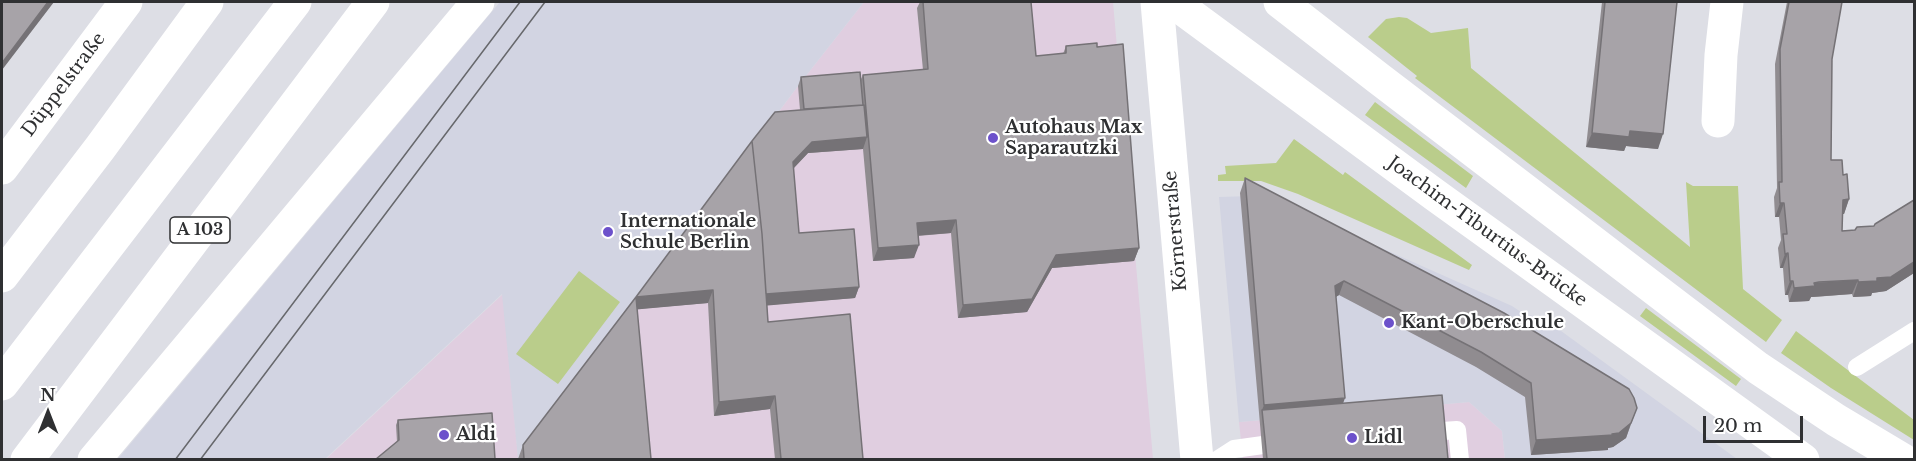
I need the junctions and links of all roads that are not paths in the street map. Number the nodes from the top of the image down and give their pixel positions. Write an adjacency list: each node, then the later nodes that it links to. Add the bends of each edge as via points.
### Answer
1 (126, 2): 11 (main road, Düppelstraße)
2 (207, 2): 12 (main road)
3 (295, 2): 15 (main road)
4 (373, 2): 18 (main road, A 103)
5 (478, 2): 19 (main road)
6 (1157, 2): 20 (main road, Körnerstraße)
7 (1173, 2): 23 (main road, Joachim-Tiburtius-Brücke)
8 (1280, 2): 24 (main road, via 1758,368)
9 (1727, 2): 10 (main road)
10 (1718, 121)
11 (2, 168)
12 (2, 276)
13 (1914, 331): 14 (lane)
14 (1857, 367)
15 (2, 384)
16 (1442, 431): 22 (lane, via 1457,430)
17 (1263, 445): 21 (lane, via 1234,448)
18 (27, 459)
19 (94, 459)
20 (1197, 459)
21 (1217, 459)
22 (1460, 459)
23 (1803, 459)
24 (1903, 459)

